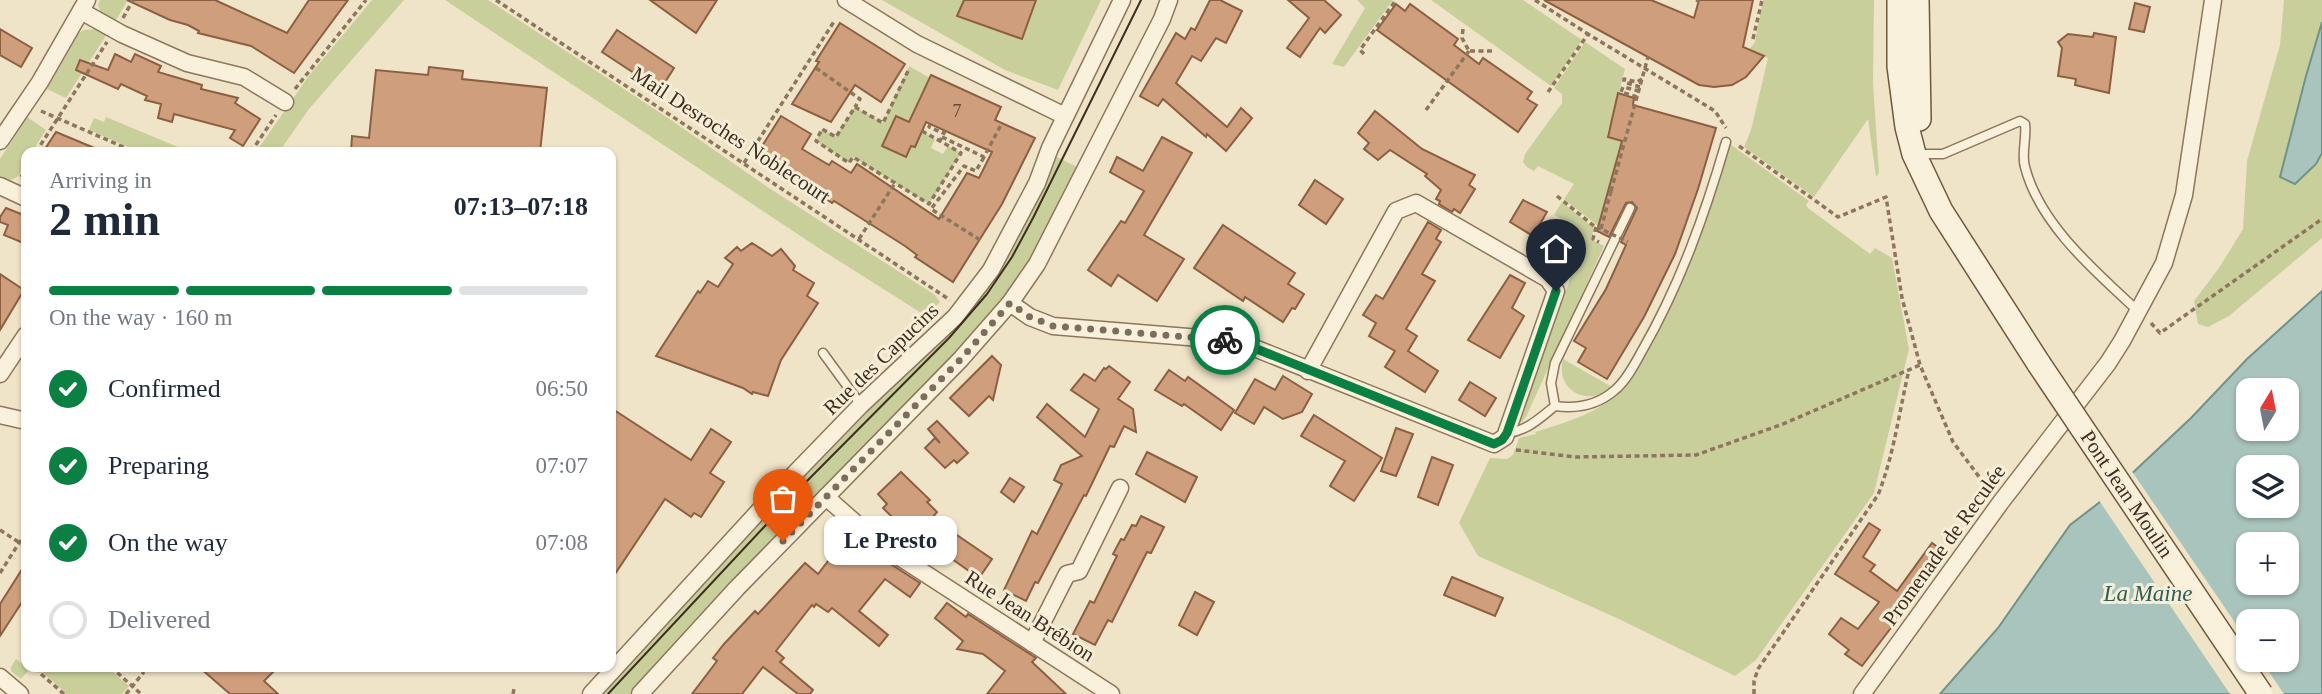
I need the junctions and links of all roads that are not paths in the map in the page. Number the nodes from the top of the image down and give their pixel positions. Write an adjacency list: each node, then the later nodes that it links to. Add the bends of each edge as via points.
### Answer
1 (846, 0): 9 (street, via 917,44)
2 (1122, 0): 9 (street, Rue des Capucins)
3 (1169, 0): 17 (street, via 1037,264)
4 (1899, 0): 13 (main road, Pont Jean Moulin, via 1899,66 1907,127)
5 (1917, 0): 12 (main road)
6 (2213, 0): 18 (street, Promenade de Reculée, via 2184,195 2164,263)
7 (84, 5): 8 (street, via 115,30 187,63 244,77); 11 (street)
8 (285, 102)
9 (1065, 116): 23 (street, Rue des Capucins, via 992,270 955,317)
10 (1729, 138): 24 (lane, via 1690,251 1638,359 1618,388 1599,401)
11 (0, 141)
12 (1924, 154): 13 (main road); 18 (lane, via 1943,155 2020,121 2025,124 2024,165 2038,202 2084,261)
13 (1929, 185): 39 (main road, Pont Jean Moulin, bridge, via 2039,364)
14 (0, 186): 15 (street)
15 (21, 196)
16 (1630, 208): 24 (lane, via 1555,363 1551,383)
17 (1010, 303): 21 (street, via 1053,326 1237,341); 29 (street)
18 (2138, 312): 38 (street, Promenade de Reculée, via 2108,363)
19 (21, 342): 22 (street)
20 (823, 353): 23 (lane)
21 (1308, 371): 27 (street, via 1489,443); 27 (street, via 1396,211 1416,203 1548,279 1556,291)
22 (0, 374)
23 (861, 405): 31 (street, Rue des Capucins)
24 (1555, 406): 27 (lane)
25 (0, 415): 26 (street)
26 (21, 420)
27 (1508, 441)
28 (1120, 488): 30 (street, via 1079,570 1067,574)
29 (826, 497): 30 (street, Rue Jean Brébion, via 878,543); 36 (street)
30 (1032, 643): 37 (street, Rue Jean Brébion)
31 (616, 667)
32 (611, 672): 35 (street, Rue des Capucins)
33 (0, 677): 34 (street)
34 (20, 694)
35 (591, 694)
36 (640, 694)
37 (1111, 694)
38 (1861, 694)
39 (2261, 694)

